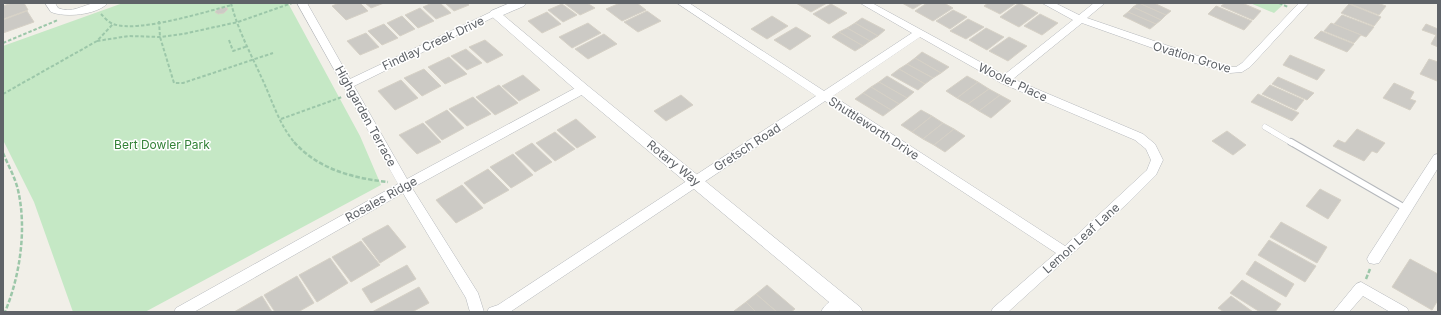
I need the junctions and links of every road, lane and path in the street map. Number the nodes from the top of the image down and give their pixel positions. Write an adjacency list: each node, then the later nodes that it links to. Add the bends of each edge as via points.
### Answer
1 (50, 3): 12 (street, via 54,10)
2 (292, 3): 16 (path)
3 (302, 3): 27 (street, Highgarden Terrace)
4 (520, 3): 13 (street, Findlay Creek Drive)
5 (682, 3): 30 (street, Shuttleworth Drive)
6 (865, 3): 18 (street, Wooler Place)
7 (1047, 3): 14 (street)
8 (1100, 3): 14 (street)
9 (1304, 3): 14 (street, Ovation Grove, via 1246,65 1238,70 1198,61)
10 (99, 4): 12 (street); 17 (path, via 108,21)
11 (231, 4): 15 (path); 16 (path)
12 (63, 14): 22 (path, via 50,25)
13 (495, 14): 27 (street, Findlay Creek Drive); 28 (street, Rotary Way)
14 (1080, 19): 26 (street)
15 (159, 21): 17 (path); 19 (path)
16 (238, 22): 19 (path); 23 (path)
17 (113, 24): 21 (path)
18 (919, 32): 26 (street, Wooler Place); 30 (street, Gretsch Road)
19 (160, 37): 21 (path, via 129,36); 25 (path, via 174,83 182,83)
20 (228, 40): 23 (path, via 233,51)
21 (97, 41): 29 (path)
22 (3, 42)
23 (248, 46): 25 (path)
24 (273, 53): 25 (path)
25 (253, 60): 31 (path)
26 (1005, 80): 35 (street, Wooler Place, via 1138,137 1151,147)
27 (350, 88): 31 (path); 37 (street, Highgarden Terrace)
28 (583, 89): 36 (street, Rotary Way); 37 (street, Rosales Ridge)
29 (3, 94)
30 (825, 96): 36 (street, Gretsch Road); 39 (street, Shuttleworth Drive)
31 (281, 120): 37 (path, via 292,140 302,151 325,166 361,178)
32 (1265, 127): 38 (lane)
33 (3, 153): 44 (path, via 18,191 21,219 18,267)
34 (1438, 158): 38 (street)
35 (1157, 160): 39 (street, Lemon Leaf Lane, via 1152,172)
36 (695, 180): 42 (street, Rotary Way); 46 (street, Gretsch Road, via 502,310)
37 (404, 184): 43 (street, Rosales Ridge); 45 (street, Highgarden Terrace, via 473,297)
38 (1405, 208): 40 (street)
39 (1066, 253): 47 (street, Lemon Leaf Lane)
40 (1374, 259): 41 (path)
41 (1361, 288): 48 (street); 49 (street)
42 (841, 308)
43 (190, 310)
44 (5, 312)
45 (477, 312)
46 (494, 312)
47 (998, 312)
48 (1340, 312)
49 (1402, 312)

